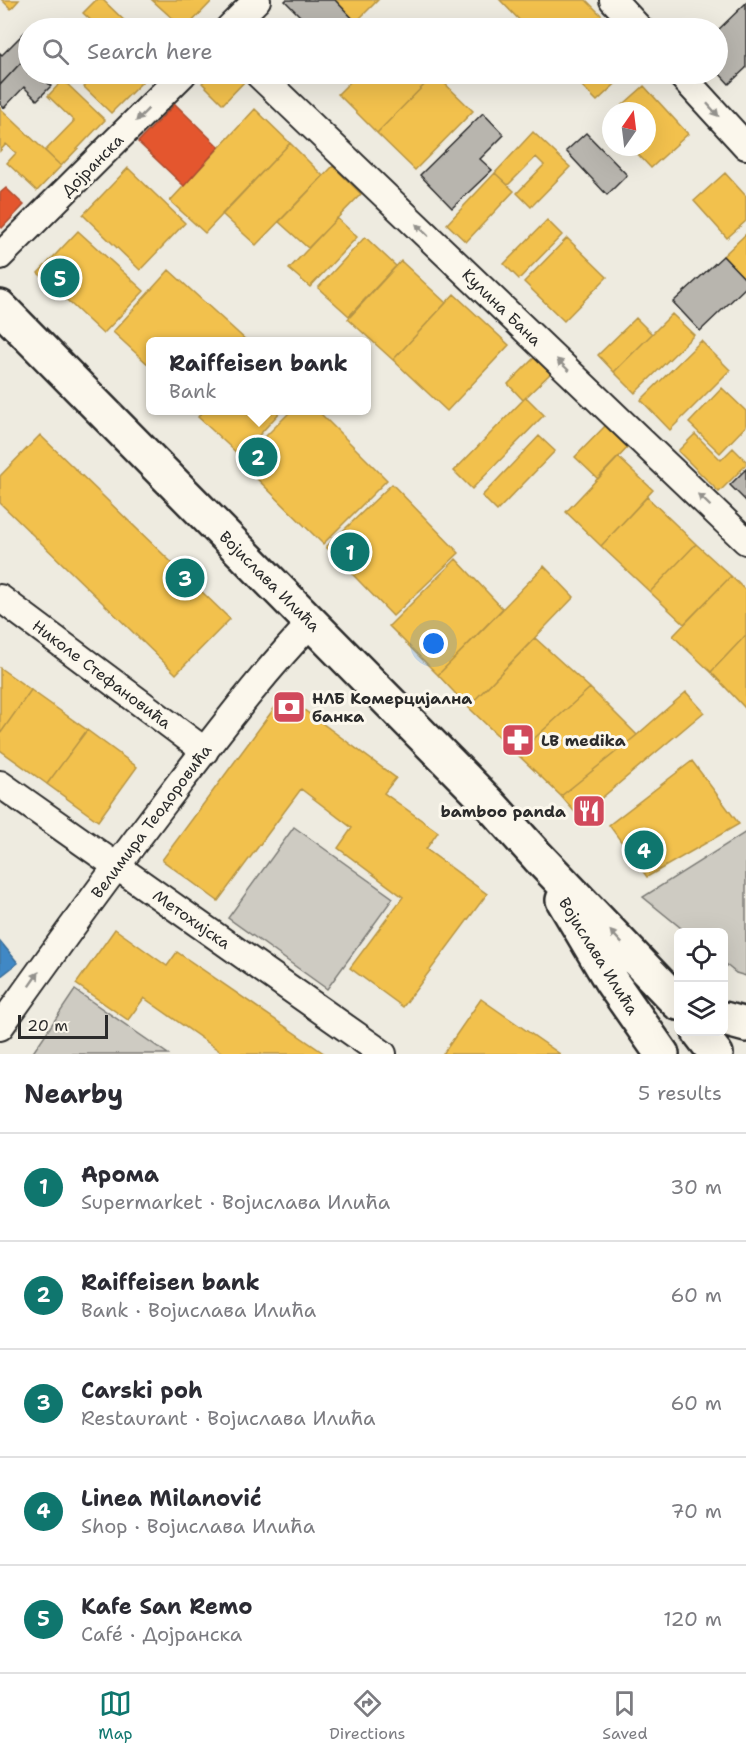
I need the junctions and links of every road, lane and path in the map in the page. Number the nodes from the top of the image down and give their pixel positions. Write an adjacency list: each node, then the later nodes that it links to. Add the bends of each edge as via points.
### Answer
1 (257, 0): 3 (street)
2 (613, 0): 4 (street)
3 (239, 18)
4 (630, 18)
5 (173, 84): 9 (street, Дојранска, one-way to 9)
6 (268, 84): 11 (street, Кулина Бана, one-way to 6)
7 (689, 84): 8 (street, one-way to 8)
8 (746, 146)
9 (0, 256)
10 (0, 307): 13 (main road, Војислава Илића)
11 (746, 541)
12 (0, 598): 14 (street, Николе Стефановића)
13 (311, 623): 14 (street, Велимира Теодоровића); 16 (main road, Војислава Илића)
14 (205, 751): 17 (street, Велимира Теодоровића)
15 (0, 784): 17 (street, Метохијска)
16 (538, 857): 18 (main road, Војислава Илића, one-way to 16); 24 (main road, Војислава Илића, via 611,981)
17 (117, 865): 21 (street, Велимира Теодоровића, one-way to 17); 23 (street, Метохијска)
18 (674, 997)
19 (728, 1020): 20 (main road)
20 (746, 1025)
21 (0, 1027)
22 (702, 1036): 25 (main road)
23 (383, 1054)
24 (662, 1054)
25 (716, 1054)

